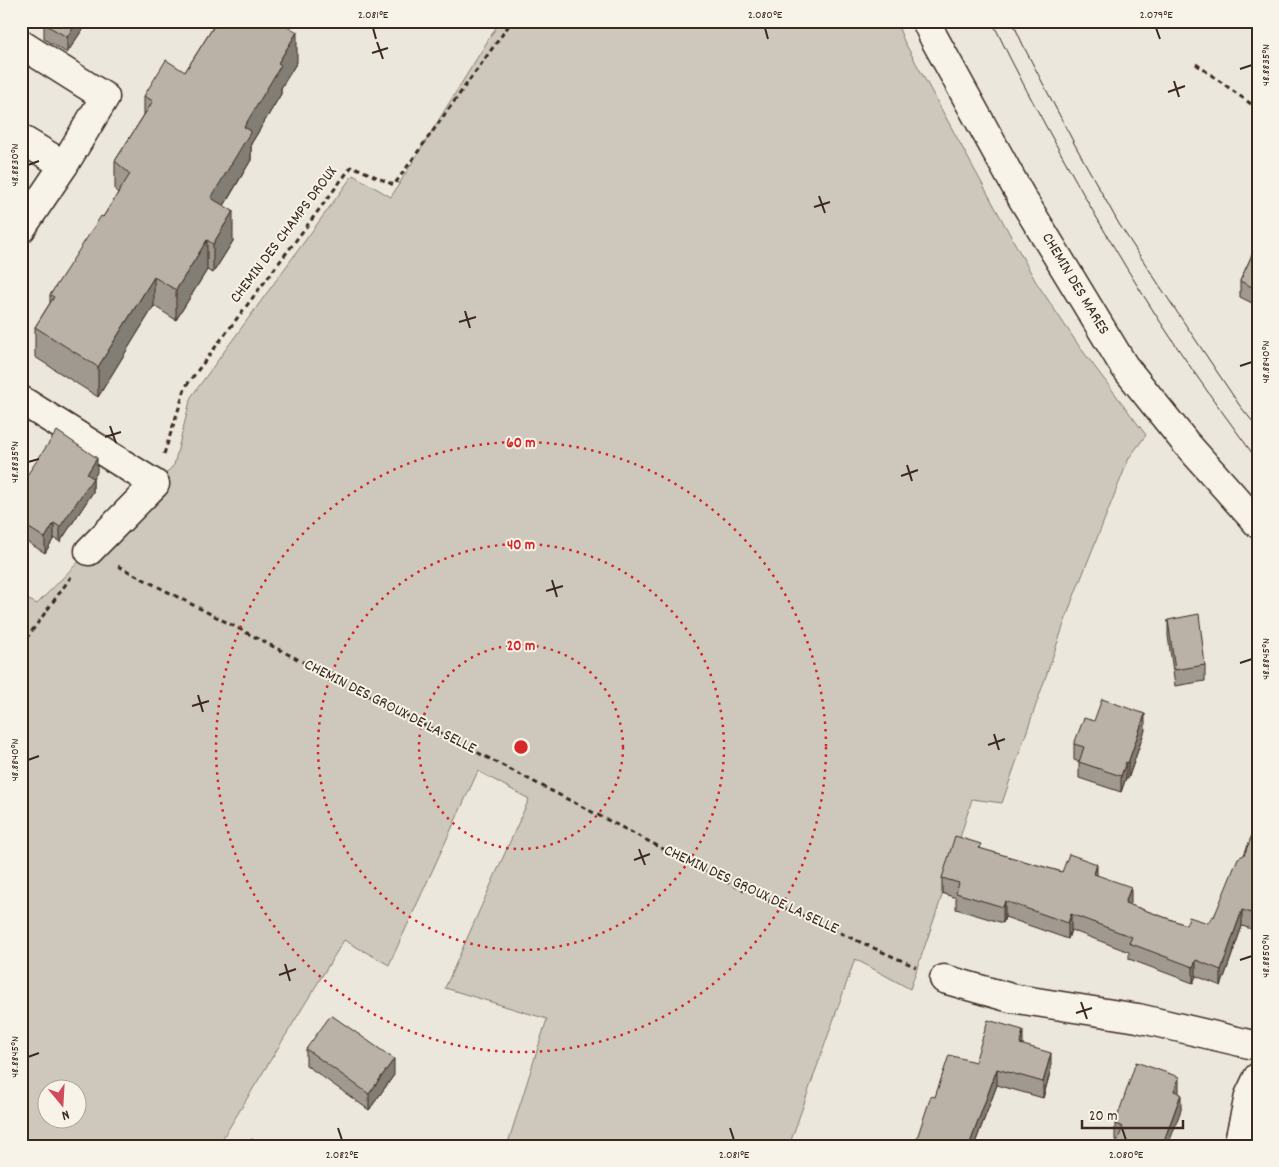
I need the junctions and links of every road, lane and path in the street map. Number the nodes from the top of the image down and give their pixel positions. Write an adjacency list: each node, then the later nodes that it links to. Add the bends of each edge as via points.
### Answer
1 (512, 21): 10 (path, CHEMIN DES CHAMPS DROUX, via 394,185 352,166 186,386)
2 (926, 21): 11 (street, CHEMIN DES MARES, via 1022,198 1124,366 1185,442)
3 (21, 44): 7 (street, via 105,97)
4 (1196, 64): 5 (path)
5 (1258, 109)
6 (21, 138): 7 (street)
7 (64, 165): 8 (street)
8 (21, 229)
9 (21, 400): 10 (street)
10 (154, 484): 12 (street)
11 (1258, 524)
12 (89, 551): 13 (path); 14 (path, CHEMIN DES GROUX DE LA SELLE, via 731,884)
13 (21, 646)
14 (944, 979): 15 (street, via 1011,998 1138,1018)
15 (1258, 1046)
16 (1258, 1077): 17 (street, via 1249,1096)
17 (1238, 1146)

